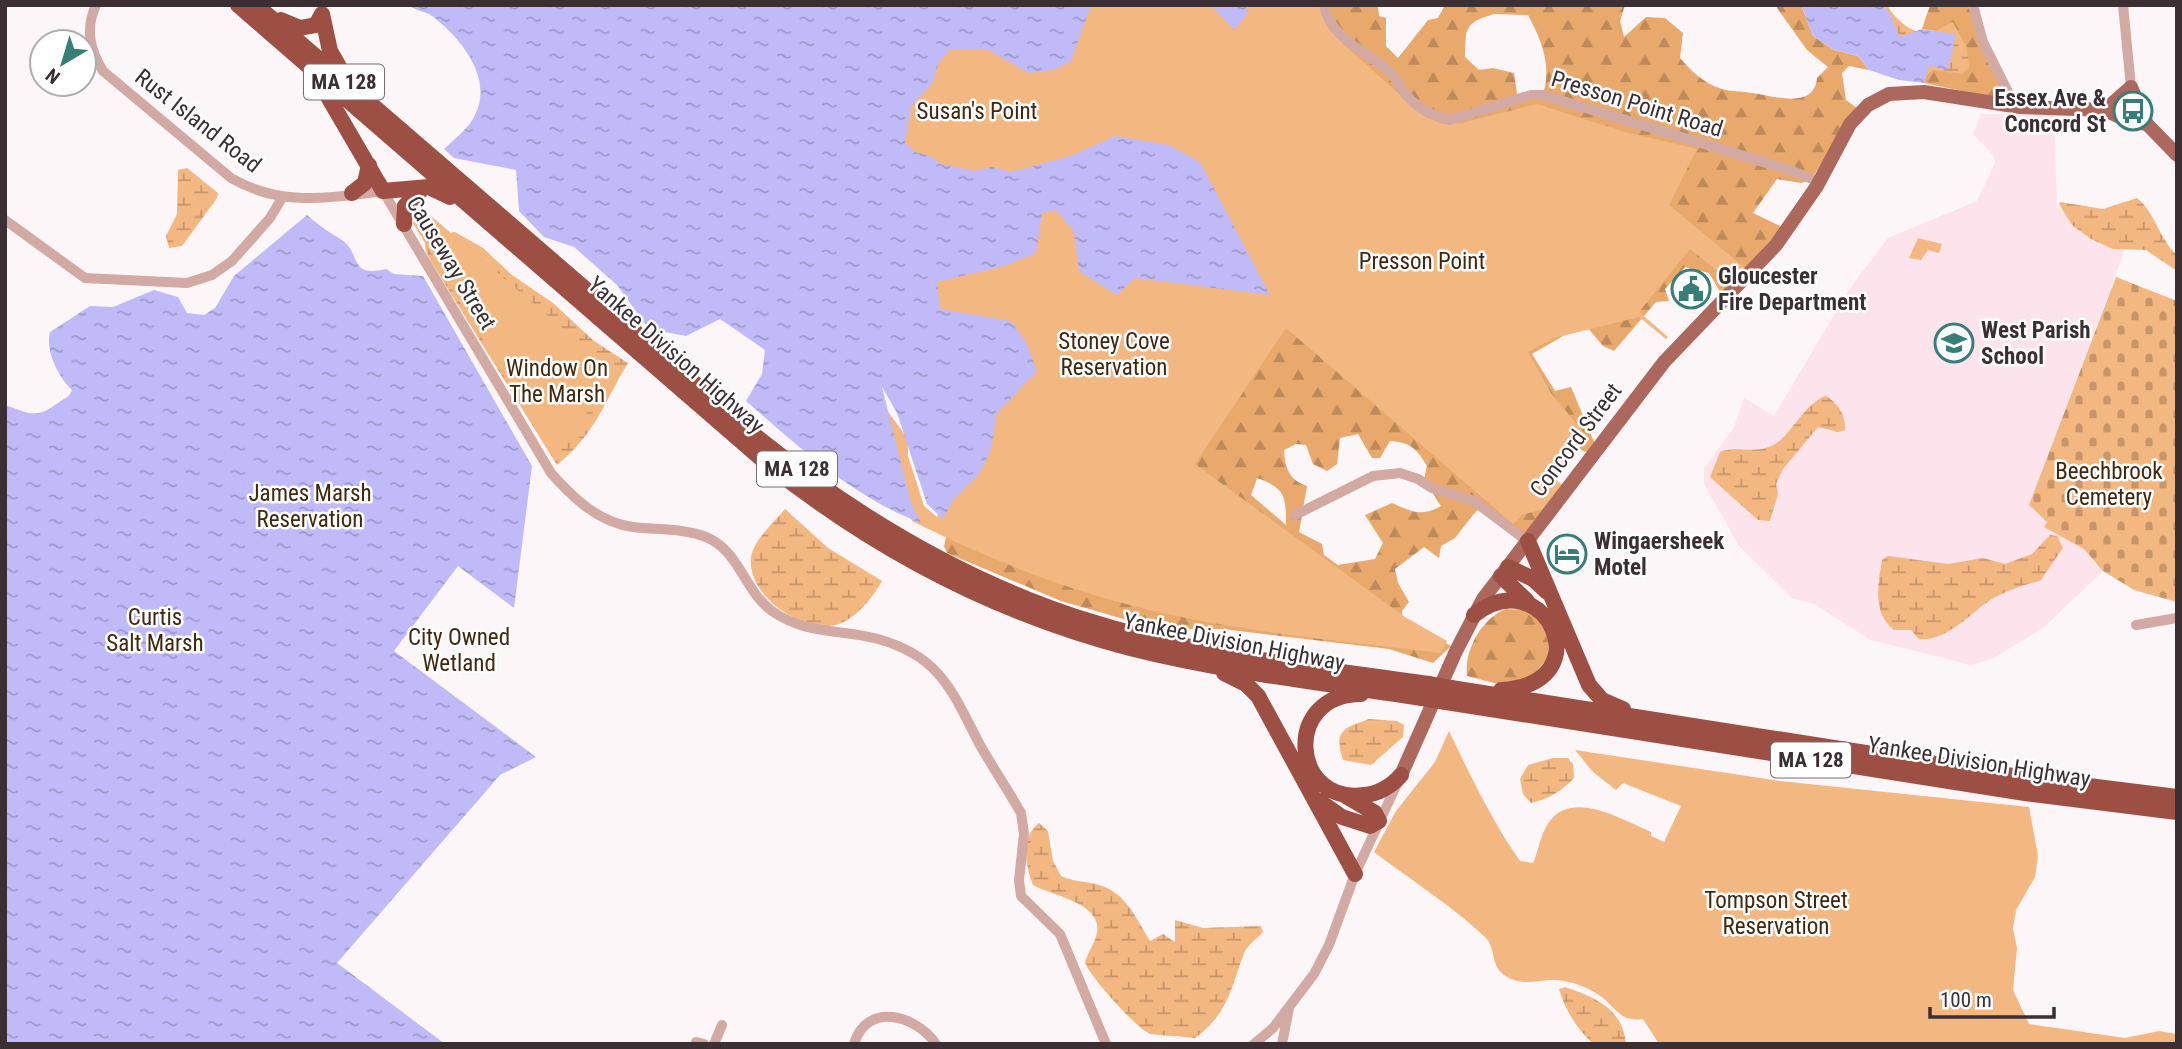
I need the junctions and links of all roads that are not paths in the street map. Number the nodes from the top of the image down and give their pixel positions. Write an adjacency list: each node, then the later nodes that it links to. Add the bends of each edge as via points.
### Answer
1 (96, 5): 18 (street, Rust Island Road, via 90,40 103,71 231,178 253,191)
2 (1324, 5): 14 (street, Presson Point Road, via 1330,21 1359,51 1389,70 1411,101 1438,117 1449,120 1543,95)
3 (1973, 5): 8 (street, via 1983,42)
4 (2123, 5): 7 (street)
5 (251, 7): 6 (highway, via 300,28 316,24); 12 (highway, Yankee Division Highway / MA 128); 13 (highway, via 323,87); 21 (highway, Yankee Division Highway / MA 128)
6 (321, 9): 12 (highway, via 337,65)
7 (2131, 87): 9 (main road); 10 (main road)
8 (2012, 107): 9 (main road, Concord Street); 14 (main road, Concord Street, via 1924,92 1889,94 1850,124)
9 (2105, 110): 10 (main road, Concord Street, via 2135,124)
10 (2147, 124): 11 (main road)
11 (2177, 155)
12 (433, 158): 31 (highway, Yankee Division Highway / MA 128, via 781,457 855,510 935,557 1026,599 1130,633)
13 (369, 165): 16 (highway); 17 (highway, via 365,183)
14 (1819, 182): 23 (main road, Concord Street, via 1776,245 1664,362)
15 (423, 188): 16 (highway); 20 (highway, via 405,206); 21 (highway, via 451,198)
16 (383, 191): 17 (street, Rust Island Road); 20 (street, Causeway Street)
17 (352, 194): 18 (street, Rust Island Road)
18 (282, 198): 19 (street, via 232,261 187,284 85,278)
19 (5, 220)
20 (404, 224): 46 (street, Causeway Street, via 551,472 577,501 622,525 691,533 717,543 761,601 797,626 877,638 914,651 950,685 1021,813 1024,842 1019,889 1059,934)
21 (542, 269): 30 (highway, Yankee Division Highway / MA 128, via 764,461 851,525 930,571 1002,604)
22 (1295, 515): 23 (street, via 1373,476 1400,473 1474,501)
23 (1528, 541): 24 (main road, Concord Street); 25 (highway)
24 (1504, 572): 25 (highway, via 1533,579); 26 (highway); 27 (main road, Concord Street)
25 (1550, 597): 33 (highway, via 1583,673 1602,700)
26 (1529, 604): 27 (highway, via 1495,602); 32 (highway, via 1545,615 1556,635 1555,660 1544,678 1516,689)
27 (1474, 615): 34 (main road, Concord Street)
28 (2177, 618): 29 (street)
29 (2136, 625)
30 (1131, 648): 31 (highway, Yankee Division Highway / MA 128, via 1219,667); 36 (highway, via 1222,672 1246,684 1262,702)
31 (1426, 691): 32 (highway, Yankee Division Highway / MA 128, bridge); 35 (highway, via 1355,694 1333,699 1318,710 1306,735 1307,760 1319,781)
32 (1451, 693): 33 (highway, Yankee Division Highway / MA 128); 38 (highway, Yankee Division Highway / MA 128, via 2025,793)
33 (1735, 733): 37 (highway, Yankee Division Highway / MA 128)
34 (1401, 775): 35 (highway, via 1376,793); 39 (street, Concord Street)
35 (1343, 795): 39 (highway, via 1375,813)
36 (1315, 797): 39 (highway, via 1349,821 1370,826); 40 (highway)
37 (2177, 797)
38 (2177, 812)
39 (1379, 821): 40 (street, Concord Street)
40 (1355, 874): 41 (street, Concord Street, via 1324,955)
41 (1289, 1007): 47 (street, Concord Street); 48 (street)
42 (722, 1025): 43 (street)
43 (714, 1044)
44 (854, 1044): 45 (street, via 863,1027 889,1015 927,1030)
45 (936, 1044)
46 (1106, 1044)
47 (1254, 1044)
48 (1282, 1044)

